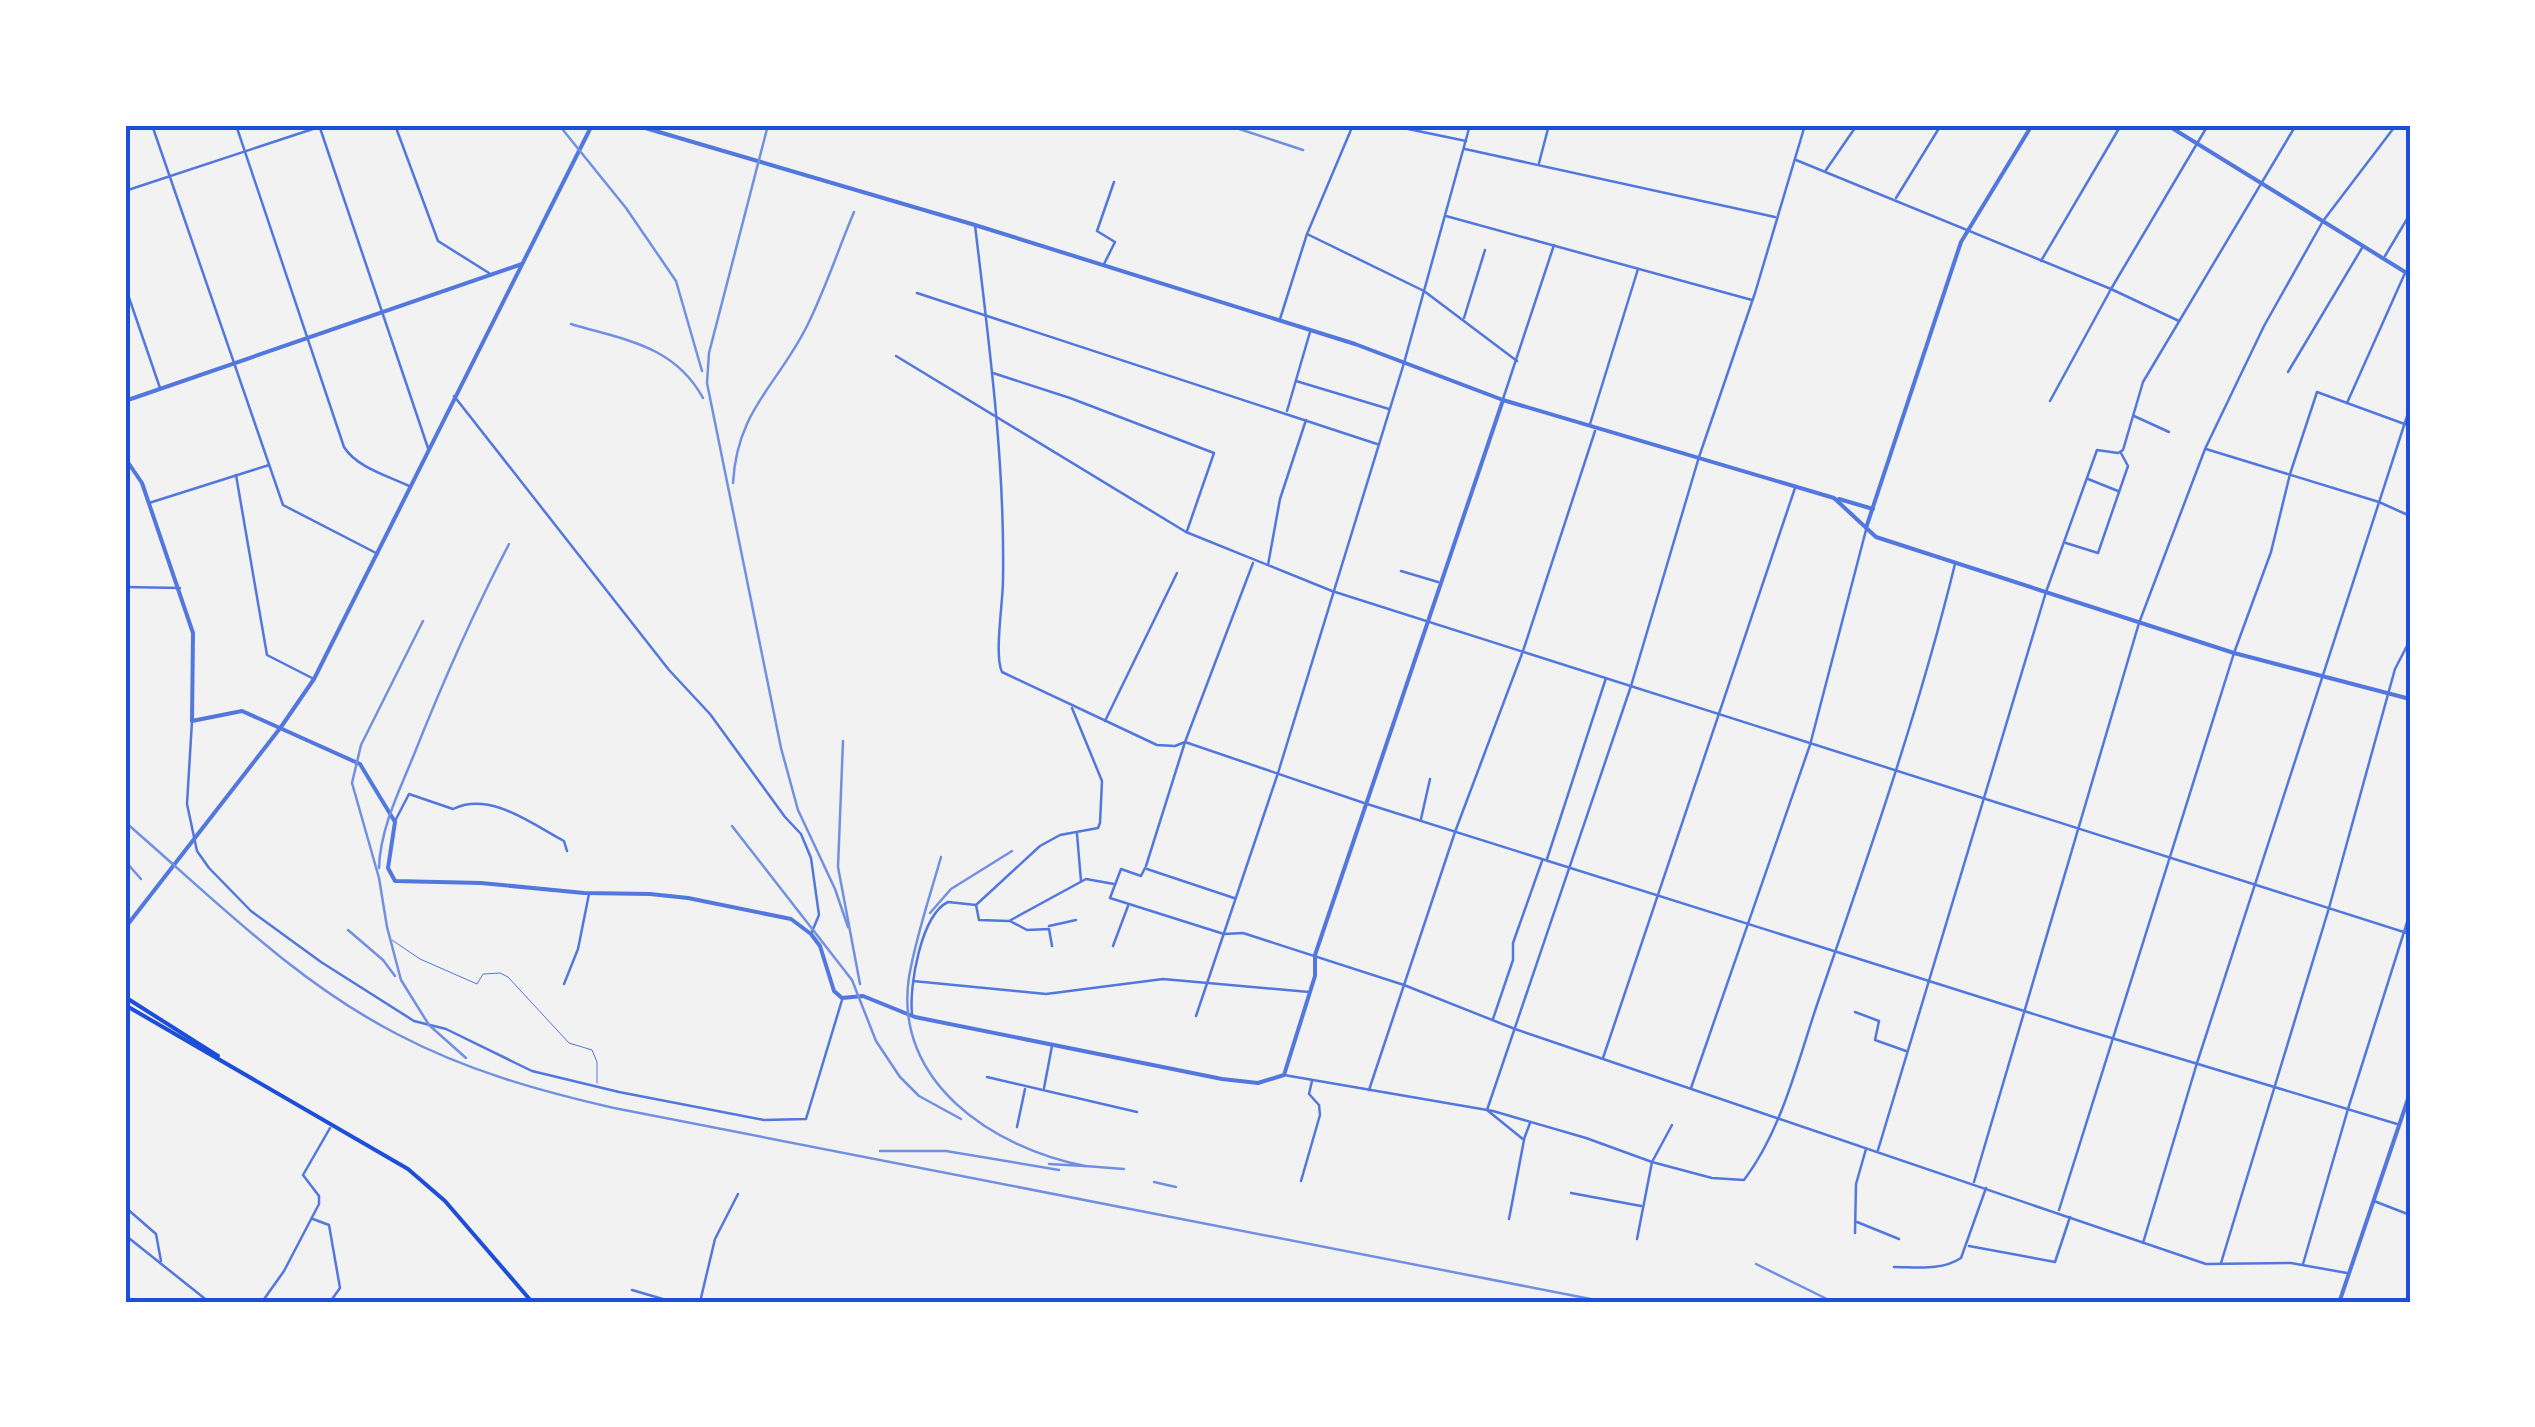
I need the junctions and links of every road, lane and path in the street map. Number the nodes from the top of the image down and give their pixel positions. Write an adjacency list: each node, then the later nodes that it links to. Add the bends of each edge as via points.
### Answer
1 (152, 125): 28 (street)
2 (236, 125): 24 (street)
3 (395, 125): 48 (street, via 438,241)
4 (592, 125): 45 (street)
5 (635, 125): 20 (street)
6 (1353, 125): 39 (street)
7 (1390, 125): 21 (street)
8 (1470, 125): 21 (street)
9 (1549, 125): 26 (street)
10 (1805, 125): 25 (street)
11 (1857, 125): 27 (street)
12 (1941, 125): 32 (street)
13 (2032, 125): 38 (street)
14 (2121, 125): 44 (street)
15 (2167, 125): 22 (street)
16 (2208, 125): 22 (street)
17 (2296, 125): 30 (street)
18 (2396, 125): 36 (street)
19 (321, 126): 24 (street); 55 (street)
20 (648, 127): 37 (street)
21 (1466, 141): 23 (street)
22 (2197, 144): 30 (street); 51 (street)
23 (1464, 148): 26 (street); 34 (street)
24 (246, 151): 28 (street); 61 (street)
25 (1795, 159): 27 (street); 35 (street)
26 (1539, 164): 35 (street)
27 (1826, 171): 32 (street)
28 (170, 176): 31 (street); 65 (street)
29 (1114, 182): 46 (street, via 1097,231 1115,242)
30 (2261, 183): 36 (street); 59 (street)
31 (125, 191)
32 (1895, 200): 38 (street)
33 (2410, 214): 43 (street)
34 (1445, 216): 40 (street); 52 (street)
35 (1777, 218): 54 (street)
36 (2322, 221): 41 (street); 87 (street)
37 (975, 225): 46 (street); 56 (street)
38 (1966, 232): 44 (street); 101 (street)
39 (1306, 234): 52 (street); 57 (street)
40 (1555, 244): 47 (street); 63 (street)
41 (2363, 246): 43 (street); 66 (street)
42 (1484, 250): 58 (street)
43 (2383, 258): 49 (street)
44 (2040, 260): 51 (street)
45 (522, 264): 48 (street); 70 (street)
46 (1104, 266): 57 (street)
47 (1638, 268): 54 (street); 82 (street)
48 (491, 274): 55 (street)
49 (2408, 274): 74 (street)
50 (125, 286): 69 (street)
51 (2111, 289): 59 (street); 73 (street)
52 (1424, 290): 58 (street); 64 (street)
53 (918, 292): 56 (street)
54 (1753, 300): 89 (street)
55 (383, 312): 61 (street); 86 (street)
56 (986, 315): 67 (street); 78 (street)
57 (1279, 320): 60 (street)
58 (1464, 320): 63 (street)
59 (2179, 321): 79 (street, via 2143,382)
60 (1310, 330): 64 (street); 68 (street)
61 (308, 338): 65 (street); 95 (street, via 349,456)
62 (896, 356): 77 (street)
63 (1516, 361): 71 (street)
64 (1404, 363): 71 (street); 76 (street)
65 (234, 364): 69 (street); 91 (street)
66 (2288, 372)
67 (992, 373): 77 (street); 104 (street, via 1214,454)
68 (1296, 381): 76 (street); 78 (street)
69 (160, 388): 72 (street)
70 (454, 396): 86 (street); 166 (street, via 801,834 819,915)
71 (1502, 400): 82 (street); 112 (street)
72 (125, 402)
73 (2050, 402)
74 (2348, 403): 81 (street); 92 (street, via 2317,392)
75 (2410, 406): 81 (street)
76 (1389, 409): 85 (street)
77 (997, 414): 104 (street); 128 (street, via 1004,512 1002,672)
78 (1287, 414): 80 (street)
79 (2132, 416): 84 (street); 88 (street)
80 (1306, 420): 85 (street); 109 (street, via 1280,499)
81 (2404, 424): 83 (street); 99 (street)
82 (1593, 426): 89 (street); 120 (street)
83 (2410, 426)
84 (2170, 432)
85 (1378, 444): 115 (street)
86 (428, 448): 95 (street)
87 (2205, 448): 92 (street); 118 (street)
88 (2121, 452): 94 (street, via 2098,450); 97 (street, via 2129,462)
89 (1700, 457): 96 (street); 125 (street)
90 (125, 458): 100 (street)
91 (269, 465): 93 (street); 106 (street, via 283,505)
92 (2290, 474): 99 (street); 121 (street)
93 (236, 475): 100 (street); 124 (street, via 267,654)
94 (2087, 479): 97 (street); 105 (street)
95 (410, 486): 106 (street)
96 (1795, 486): 98 (street); 129 (street)
97 (2119, 491): 105 (street, via 2098,553)
98 (1834, 498): 101 (street); 103 (street)
99 (2379, 502): 102 (street); 122 (street)
100 (148, 503): 114 (street)
101 (1872, 509): 103 (street)
102 (2410, 516)
103 (1866, 528): 108 (street, via 1876,538); 134 (street)
104 (1186, 532): 107 (street)
105 (2064, 542): 116 (street)
106 (378, 554): 124 (street)
107 (1254, 561): 109 (street); 133 (street)
108 (1956, 563): 116 (street); 136 (street)
109 (1268, 567): 115 (street)
110 (1400, 571): 112 (street)
111 (1176, 573): 131 (street)
112 (1439, 582): 117 (street)
113 (125, 587): 114 (street)
114 (180, 588): 130 (street, via 193,633)
115 (1332, 592): 117 (street); 135 (street)
116 (2046, 592): 118 (street); 138 (street)
117 (1426, 620): 120 (street); 139 (street)
118 (2139, 623): 121 (street); 142 (street)
119 (2410, 640): 126 (street)
120 (1523, 651): 123 (street); 144 (street)
121 (2234, 653): 122 (street); 146 (street)
122 (2322, 676): 126 (street); 152 (street)
123 (1606, 678): 125 (street); 147 (street)
124 (314, 680): 132 (street)
125 (1631, 686): 129 (street); 148 (street)
126 (2389, 693): 127 (street); 158 (street)
127 (2410, 700)
128 (1071, 706): 131 (street); 143 (street, via 1102,781 1098,828)
129 (1720, 717): 134 (street); 154 (street)
130 (192, 721): 132 (street, via 242,711); 198 (street, via 188,820 197,851 251,911 414,1022 446,1029 532,1071)
131 (1104, 722): 133 (street, via 1158,744)
132 (280, 728): 141 (street, via 360,764); 163 (street)
133 (1185, 742): 135 (street); 149 (street)
134 (1810, 745): 136 (street); 162 (street)
135 (1278, 772): 139 (street); 155 (street)
136 (1897, 772): 138 (street); 172 (street)
137 (1430, 779): 140 (street)
138 (1984, 799): 142 (street); 174 (street)
139 (1364, 803): 140 (street); 173 (street)
140 (1420, 821): 144 (street)
141 (395, 822): 145 (street, via 409,794 453,809 470,801 490,804 564,841); 153 (street, via 388,868 395,882)
142 (2076, 828): 146 (street); 183 (street)
143 (1077, 832): 150 (street); 157 (street, via 1040,846)
144 (1455, 832): 147 (street); 178 (street)
145 (566, 851)
146 (2170, 857): 152 (street); 189 (street)
147 (1544, 860): 148 (street); 187 (street)
148 (1568, 867): 154 (street); 188 (street)
149 (1145, 868): 151 (street, via 1142,876 1121,869); 155 (street)
150 (1082, 881): 151 (street); 161 (street)
151 (1116, 884): 156 (street, via 1110,898)
152 (2255, 884): 158 (street); 193 (street)
153 (590, 893): 166 (street, via 688,898 791,919); 177 (street)
154 (1660, 896): 162 (street); 192 (street)
155 (1236, 898): 167 (street)
156 (1128, 904): 167 (street); 171 (street)
157 (976, 905): 161 (street, via 980,920); 175 (street, via 948,902 934,913)
158 (2329, 908): 165 (street); 199 (street)
159 (2410, 913): 165 (street)
160 (1076, 920): 164 (street)
161 (1009, 921): 164 (street, via 1027,930)
162 (1748, 924): 172 (street); 201 (street)
163 (125, 928)
164 (1046, 928): 170 (street)
165 (2404, 932): 168 (street); 205 (street)
166 (811, 934): 181 (street)
167 (1224, 934): 173 (street, via 1243,933); 176 (street)
168 (2410, 934)
169 (392, 940): 198 (lane, via 477,984 482,974 508,977 569,1042 592,1050)
170 (1052, 946)
171 (1113, 946)
172 (1835, 951): 174 (street); 208 (street)
173 (1315, 956): 178 (street); 179 (street)
174 (1929, 981): 183 (street); 191 (street)
175 (912, 982): 176 (street, via 1046,994 1163,979); 185 (street)
176 (1209, 982): 179 (street); 186 (street)
177 (564, 984)
178 (1404, 985): 187 (street); 203 (street)
179 (1310, 992): 195 (street)
180 (125, 997): 194 (main road)
181 (842, 998): 185 (street, via 863,996); 198 (street, via 806,1119 764,1120)
182 (125, 1004): 194 (main road)
183 (2023, 1010): 189 (street); 219 (street)
184 (1855, 1012): 191 (street, via 1879,1021 1876,1040)
185 (914, 1016): 190 (street)
186 (1196, 1016)
187 (1492, 1020): 188 (street)
188 (1515, 1029): 192 (street); 206 (street)
189 (2114, 1038): 193 (street); 226 (street)
190 (1052, 1045): 195 (street, via 1222,1079 1258,1083); 202 (street)
191 (1908, 1052): 216 (street)
192 (1603, 1058): 201 (street)
193 (2197, 1063): 199 (street); 236 (street)
194 (230, 1064): 210 (main road)
195 (1284, 1075): 197 (street)
196 (987, 1077): 200 (street)
197 (1312, 1081): 203 (street); 218 (street, via 1309,1094 1320,1115)
198 (596, 1087)
199 (2274, 1087): 205 (street); 240 (street)
200 (1026, 1088): 202 (street); 213 (street)
201 (1691, 1088): 208 (street)
202 (1044, 1090): 207 (street)
203 (1369, 1092): 206 (street)
204 (2410, 1093): 211 (street)
205 (2348, 1109): 211 (street); 238 (street)
206 (1487, 1110): 209 (street); 214 (street)
207 (1137, 1112)
208 (1778, 1117): 215 (street); 217 (street, via 1744,1180)
209 (1530, 1122): 214 (street); 217 (street)
210 (332, 1124): 229 (street, via 304,1172 320,1199); 244 (main road, via 423,1180)
211 (2398, 1124): 223 (street)
212 (1672, 1125): 217 (street)
213 (1017, 1127)
214 (1524, 1140): 230 (street)
215 (1866, 1148): 216 (street); 231 (street, via 1856,1184)
216 (1878, 1152): 219 (street)
217 (1652, 1162): 225 (street)
218 (1301, 1181)
219 (1973, 1183): 220 (street)
220 (1986, 1188): 226 (street); 237 (street)
221 (1571, 1193): 225 (street)
222 (738, 1194): 252 (street, via 715,1240)
223 (2372, 1201): 227 (street); 242 (street)
224 (125, 1207): 239 (street, via 156,1234)
225 (1642, 1207): 234 (street)
226 (2059, 1212): 228 (street)
227 (2410, 1214)
228 (2070, 1217): 236 (street); 237 (street, via 2055,1262)
229 (312, 1218): 247 (street); 248 (street, via 329,1225 334,1242 340,1288)
230 (1509, 1219)
231 (1856, 1222): 232 (street); 235 (street)
232 (1855, 1233)
233 (125, 1235): 239 (street)
234 (1637, 1239)
235 (1899, 1240)
236 (2143, 1243): 240 (street)
237 (1967, 1246): 241 (street, via 1952,1264)
238 (2303, 1264): 240 (street); 242 (street)
239 (162, 1265): 246 (street)
240 (2221, 1265)
241 (1894, 1266)
242 (2348, 1273): 245 (street)
243 (632, 1290): 251 (street)
244 (525, 1292): 249 (street); 250 (main road)
245 (2339, 1301): 253 (street)
246 (209, 1302)
247 (262, 1302)
248 (330, 1302)
249 (519, 1302)
250 (532, 1302)
251 (672, 1302)
252 (700, 1302)
253 (2355, 1302)

